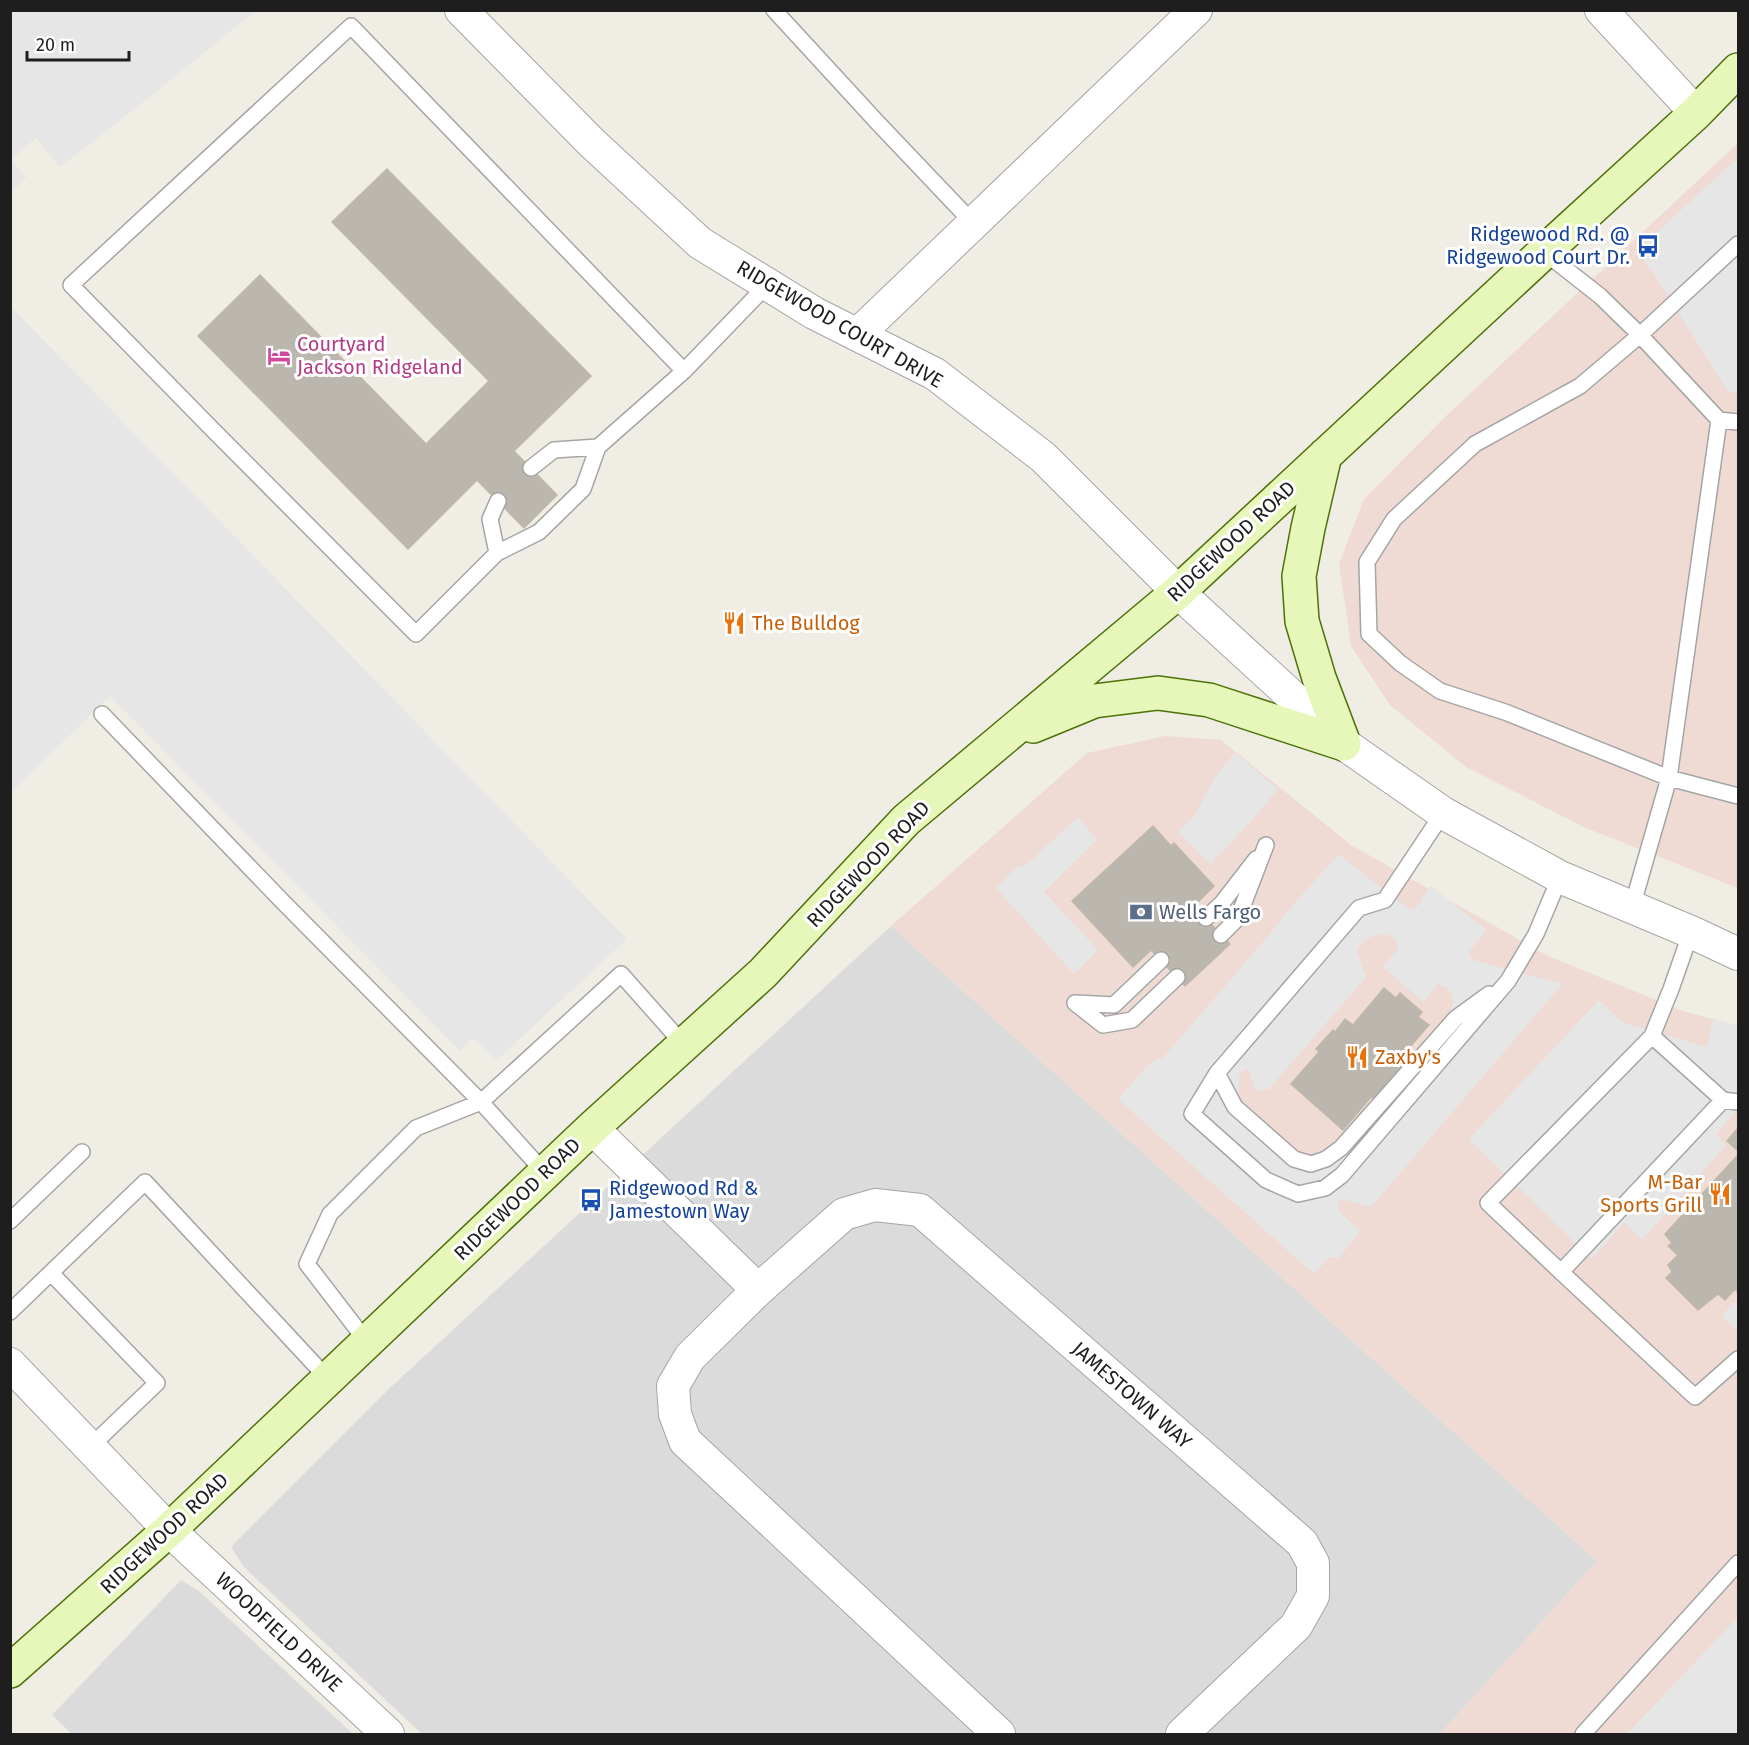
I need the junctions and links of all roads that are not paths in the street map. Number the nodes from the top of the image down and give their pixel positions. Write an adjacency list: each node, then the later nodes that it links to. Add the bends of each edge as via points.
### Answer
1 (461, 10): 10 (street, RIDGEWOOD COURT DRIVE, via 591,142 700,243)
2 (774, 10): 7 (lane)
3 (1196, 10): 7 (street)
4 (1601, 10): 6 (street)
5 (1738, 70): 6 (street, RIDGEWOOD ROAD)
6 (1696, 113): 9 (street, RIDGEWOOD ROAD)
7 (973, 223): 11 (street)
8 (1738, 244): 12 (lane)
9 (1544, 252): 12 (lane, via 1600,296); 17 (street, RIDGEWOOD ROAD)
10 (768, 284): 11 (street, RIDGEWOOD COURT DRIVE); 13 (lane)
11 (857, 335): 21 (street, RIDGEWOOD COURT DRIVE, via 935,374 1042,457)
12 (1640, 335): 14 (lane); 25 (lane, via 1580,386 1475,444 1394,519 1367,562 1369,634 1400,663 1440,691 1504,712)
13 (684, 371): 16 (lane); 20 (lane, via 351,26 71,285 416,634)
14 (1719, 420): 15 (lane); 25 (lane)
15 (1738, 422)
16 (598, 447): 18 (lane, via 554,450); 20 (lane, via 583,489 539,532)
17 (1325, 455): 21 (street, RIDGEWOOD ROAD); 24 (street, via 1299,576 1302,621)
18 (531, 468)
19 (498, 501): 20 (lane, via 490,519)
20 (497, 554)
21 (1178, 592): 23 (street, RIDGEWOOD ROAD); 24 (street, RIDGEWOOD COURT DRIVE)
22 (102, 714): 41 (lane)
23 (1003, 738): 24 (street, via 1094,702 1158,693 1209,700); 38 (street, RIDGEWOOD ROAD, via 906,820 763,973)
24 (1344, 744): 27 (street, RIDGEWOOD COURT DRIVE)
25 (1669, 778): 26 (lane); 29 (lane)
26 (1738, 796)
27 (1443, 813): 28 (street, RIDGEWOOD COURT DRIVE); 39 (lane, via 1384,900 1359,908)
28 (1560, 877): 29 (street, RIDGEWOOD COURT DRIVE); 36 (lane, via 1536,933)
29 (1632, 907): 31 (street, RIDGEWOOD COURT DRIVE)
30 (1206, 918): 32 (lane, via 1266,845 1238,918)
31 (1691, 932): 33 (street, RIDGEWOOD COURT DRIVE); 37 (lane)
32 (1221, 935)
33 (1738, 954)
34 (1161, 960): 35 (lane, via 1114,1005 1075,1003 1103,1025 1132,1020)
35 (1177, 977)
36 (1508, 981): 39 (lane, via 1456,1018 1341,1148 1311,1164 1294,1159 1235,1107); 39 (lane, via 1342,1175 1325,1188 1298,1194 1266,1180 1192,1114)
37 (1652, 1036): 40 (lane); 47 (lane, via 1488,1203)
38 (684, 1045): 41 (lane, via 621,974); 43 (street, RIDGEWOOD ROAD)
39 (1216, 1073)
40 (1723, 1100): 42 (lane); 47 (lane)
41 (481, 1102): 45 (lane); 51 (lane, via 416,1128 330,1214 308,1264)
42 (1738, 1102)
43 (592, 1128): 45 (street, RIDGEWOOD ROAD); 49 (street)
44 (82, 1152): 46 (lane)
45 (545, 1173): 51 (street, RIDGEWOOD ROAD)
46 (10, 1221)
47 (1561, 1272): 52 (lane, via 1695,1397)
48 (51, 1273): 50 (lane); 54 (lane, via 145,1182); 55 (lane, via 157,1383)
49 (758, 1290): 60 (street, JAMESTOWN WAY, via 690,1357 673,1386 675,1414 685,1441); 61 (street, JAMESTOWN WAY, via 844,1214 875,1205 920,1210 1302,1544 1313,1563 1312,1596 1296,1626)
50 (10, 1312)
51 (367, 1342): 54 (street, RIDGEWOOD ROAD)
52 (1738, 1359)
53 (10, 1364): 55 (street, WOODFIELD DRIVE)
54 (328, 1379): 56 (street, RIDGEWOOD ROAD)
55 (90, 1447): 56 (street, WOODFIELD DRIVE)
56 (169, 1530): 58 (street, RIDGEWOOD ROAD); 59 (street, WOODFIELD DRIVE)
57 (1738, 1563): 62 (lane)
58 (10, 1671)
59 (388, 1734)
60 (999, 1734)
61 (1182, 1734)
62 (1583, 1734)

